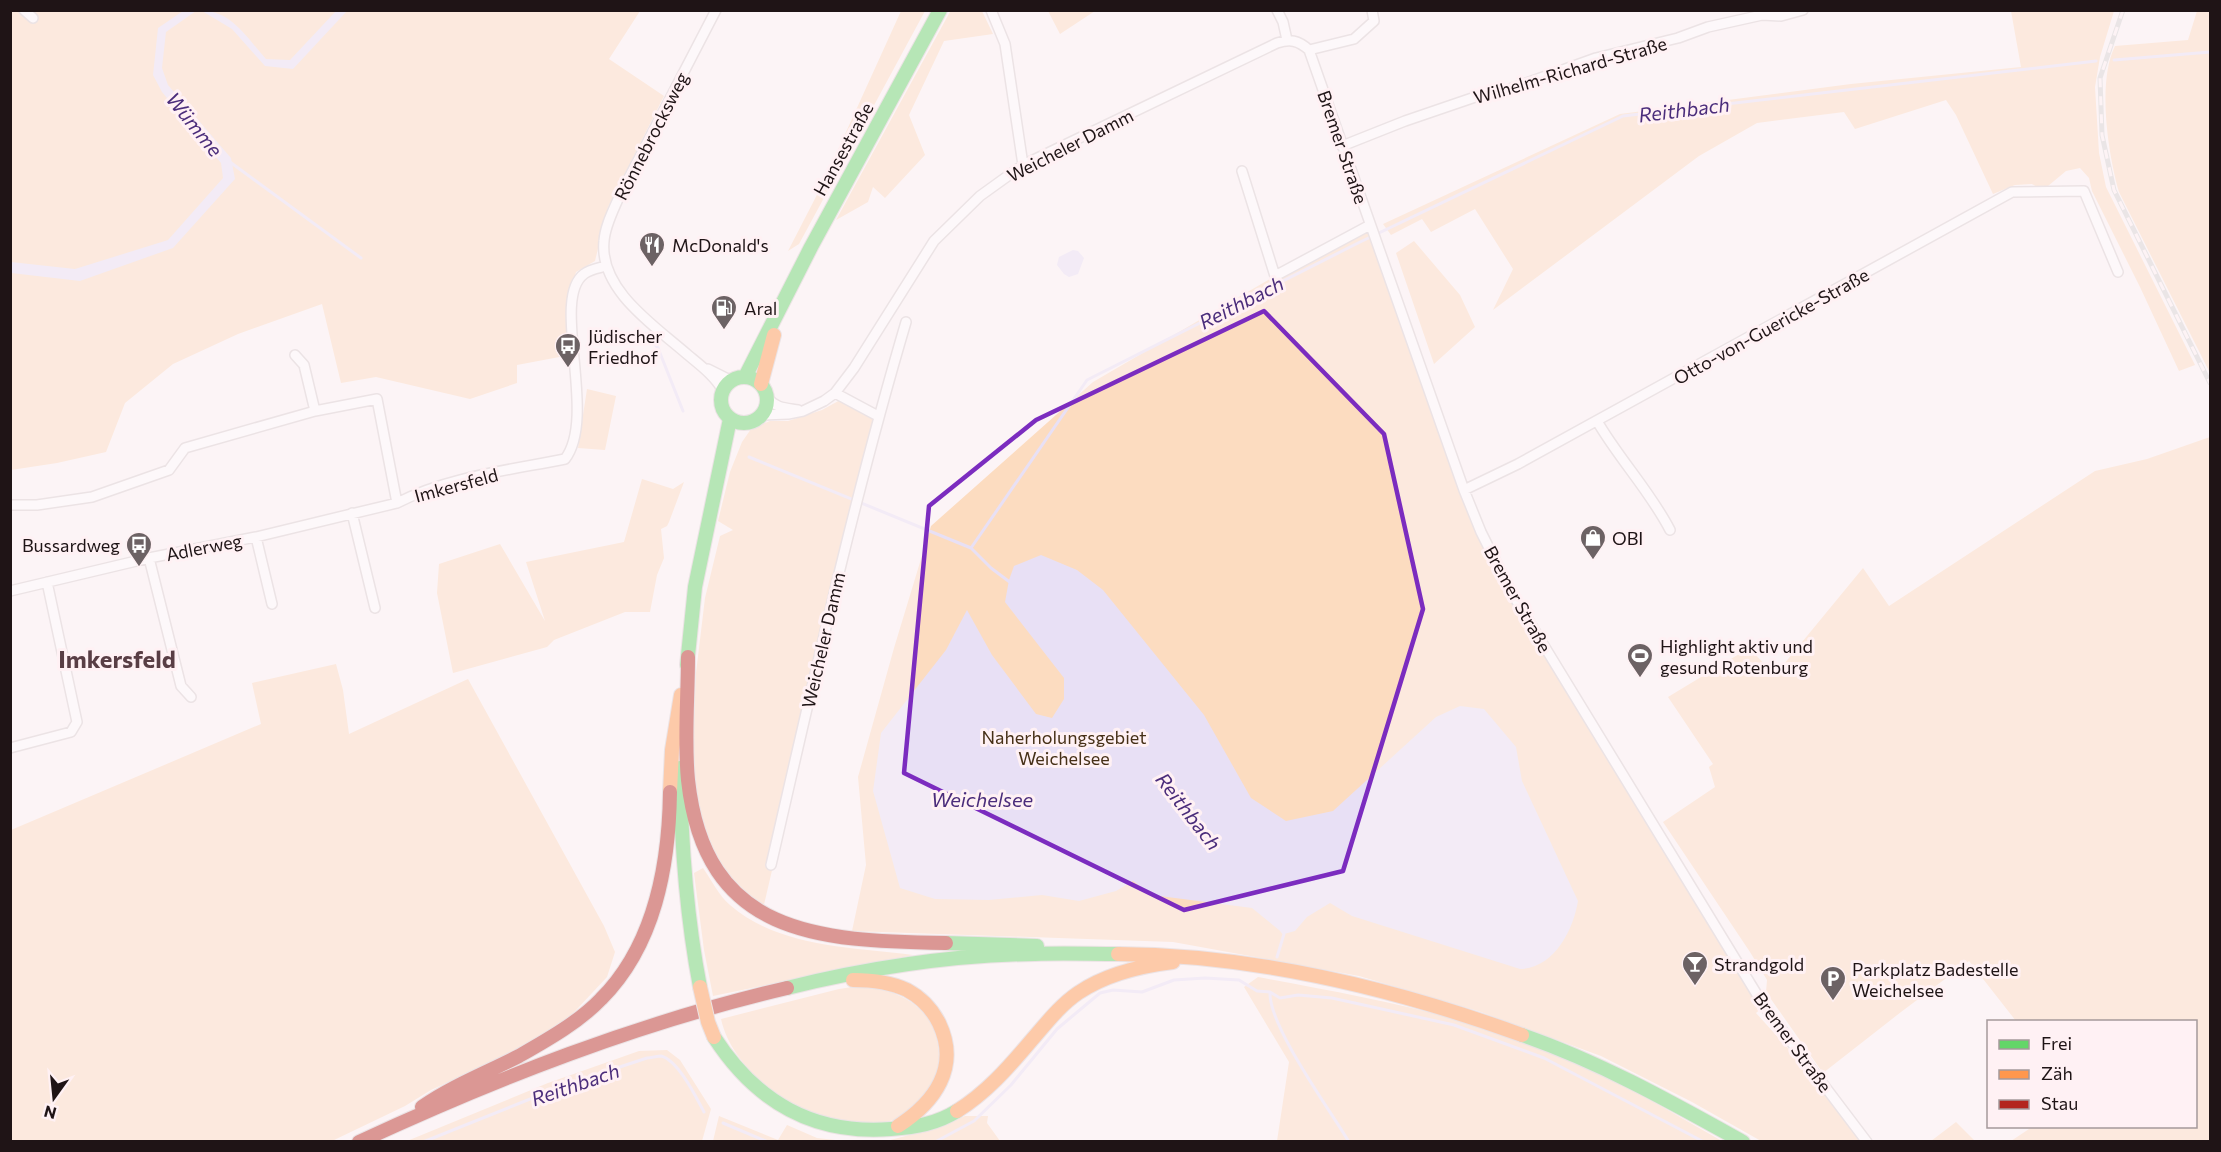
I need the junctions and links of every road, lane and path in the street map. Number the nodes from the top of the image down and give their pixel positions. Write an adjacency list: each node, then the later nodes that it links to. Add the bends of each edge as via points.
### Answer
1 (24, 10): 8 (street)
2 (716, 10): 15 (street, Rönnebrocksweg, via 614,208 604,242)
3 (940, 10): 17 (main road, Hansestraße)
4 (991, 10): 12 (street, via 1005,44)
5 (1277, 10): 9 (street)
6 (1372, 10): 10 (street, via 1374,21 1354,39)
7 (1803, 10): 11 (street, Wilhelm-Richard-Straße, via 1708,27 1596,58)
8 (33, 18)
9 (1287, 40): 10 (street); 12 (street, Weicheler Damm)
10 (1308, 50): 11 (street, Bremer Straße)
11 (1342, 146): 14 (street, Bremer Straße)
12 (1023, 165): 24 (street, Weicheler Damm, via 980,196 934,241)
13 (1242, 171): 14 (street, via 1275,276)
14 (1371, 227): 33 (street, Bremer Straße)
15 (606, 266): 20 (street, Rönnebrocksweg, via 624,297); 35 (street, Imkersfeld, via 584,273 573,296 577,406 573,448 565,459 438,486)
16 (2118, 272): 31 (street, Otto-von-Guericke-Straße, via 2084,191 2012,192)
17 (782, 307): 21 (main road, Hansestraße); 22 (main road, Hansestraße)
18 (906, 321): 29 (street, Weicheler Damm)
19 (296, 355): 26 (street, via 304,365)
20 (698, 363): 21 (street, Rönnebrocksweg, via 726,378); 23 (street, Rönnebrocksweg)
21 (739, 378): 22 (main road); 23 (main road)
22 (761, 384): 25 (main road)
23 (723, 391): 30 (main road, via 722,408)
24 (835, 393): 27 (street, Weicheler Damm); 29 (street)
25 (768, 398): 27 (street, via 780,407); 28 (main road)
26 (315, 411): 35 (street, Imkersfeld, via 377,399); 36 (street, Imkersfeld, via 185,448 169,470 92,497)
27 (803, 411): 28 (street, Weicheler Damm)
28 (763, 415): 32 (main road)
29 (878, 416): 48 (street, Weicheler Damm)
30 (730, 419): 32 (main road); 34 (main road)
31 (1597, 421): 33 (street, Otto-von-Guericke-Straße); 38 (street, via 1657,505)
32 (744, 424): 34 (main road)
33 (1464, 490): 56 (street, Bremer Straße, via 1510,590 1764,1006)
34 (714, 502): 45 (main road, via 695,587)
35 (397, 503): 37 (street, Adlerweg)
36 (10, 506)
37 (352, 513): 39 (street, Adlerweg); 44 (street)
38 (1670, 530)
39 (256, 537): 40 (street, Adlerweg); 43 (street)
40 (149, 558): 41 (street, Adlerweg); 46 (street, via 181,686)
41 (47, 582): 42 (street, Adlerweg); 47 (street, via 77,722 71,732)
42 (10, 591)
43 (272, 604)
44 (375, 608)
45 (688, 657): 49 (main road, via 688,781 699,835 718,872 744,902 795,929 837,939 1032,945); 52 (main road, via 671,755 663,876 647,932 632,960 604,998 582,1016 519,1056 436,1097); 53 (main road, bridge, via 680,743 680,817 685,886 700,987 714,1037 739,1073 772,1101 797,1115 845,1130)
46 (191, 697)
47 (10, 748)
48 (771, 865)
49 (1091, 952): 50 (main road); 51 (main road, via 922,962)
50 (1220, 959): 53 (main road, via 1152,964 1118,973 1086,988 1056,1012 999,1077 971,1102 938,1121); 55 (main road, via 1372,987 1478,1017 1599,1064)
51 (824, 979): 52 (main road, via 629,1032); 53 (main road, via 884,982 921,999 937,1017 947,1059 940,1087 914,1118)
52 (401, 1122): 54 (main road)
53 (893, 1129)
54 (358, 1142)
55 (1743, 1142)
56 (1867, 1142)

